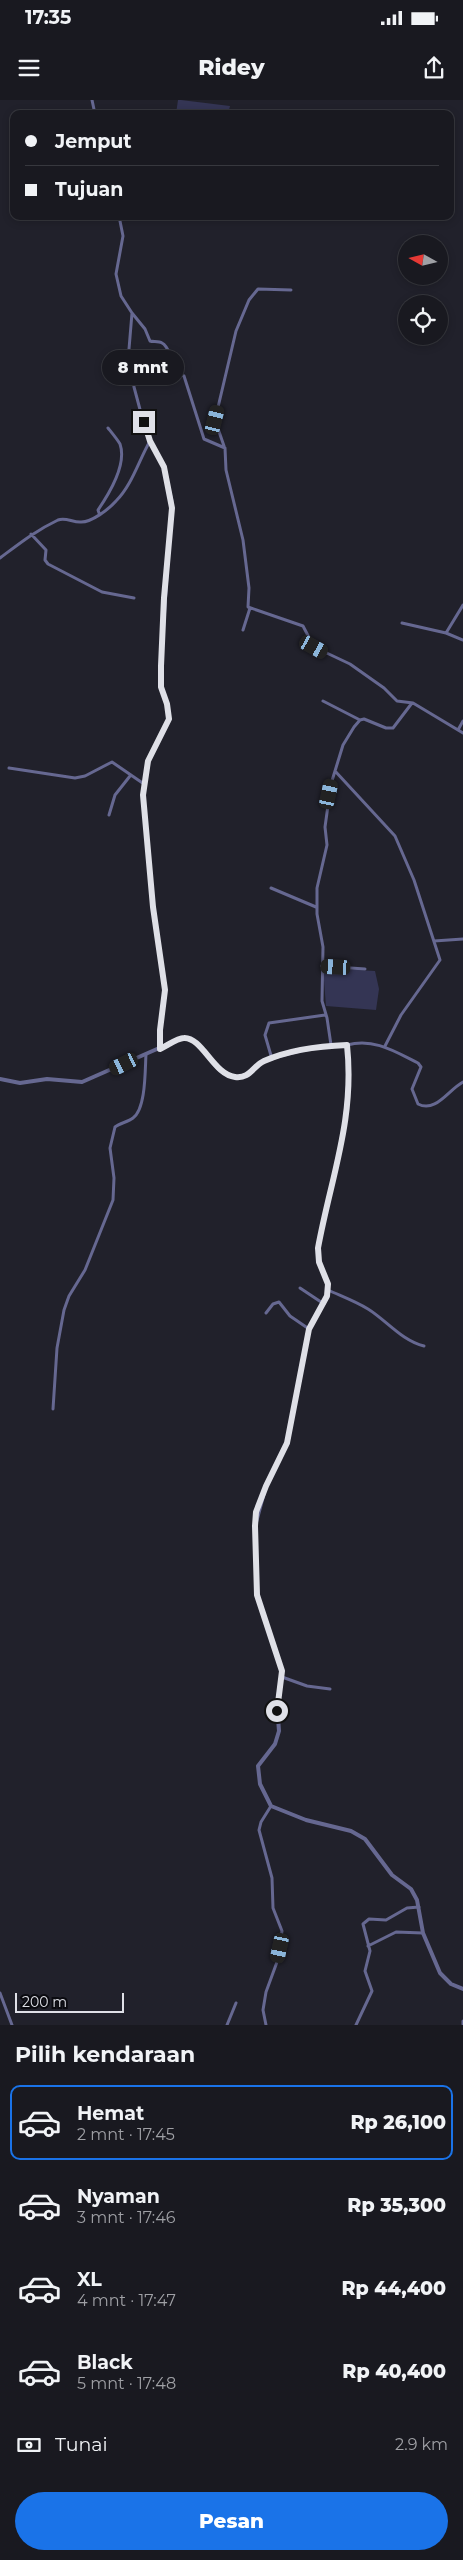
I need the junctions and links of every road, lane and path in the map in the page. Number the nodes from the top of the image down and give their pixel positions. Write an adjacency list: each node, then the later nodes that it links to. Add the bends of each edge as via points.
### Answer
1 (120, 220): 3 (street, via 123,236 116,274 121,296)
2 (291, 290): 6 (street, via 258,290 252,294 245,308 236,331 214,422)
3 (132, 313): 5 (street, via 129,344 132,374 136,399); 6 (street, via 150,341 162,342 166,347 173,360 174,373 183,375 203,437 210,443)
4 (108, 428): 7 (street, via 120,445 120,458)
5 (150, 441): 7 (street, via 125,491); 26 (street, via 164,467 172,502 161,666 161,687 169,715 165,730 148,761)
6 (224, 446): 12 (street, via 227,475 243,540)
7 (99, 513): 8 (street, via 82,522 60,520)
8 (31, 534): 9 (street); 10 (street, via 46,550 48,564 102,592)
9 (0, 558)
10 (134, 598)
11 (463, 605): 15 (street)
12 (250, 608): 14 (street); 18 (street, via 304,626 314,647 350,664 397,701)
13 (402, 623): 15 (street)
14 (243, 630)
15 (446, 633): 16 (street)
16 (463, 640)
17 (323, 701): 19 (street)
18 (413, 703): 19 (street, via 393,728); 21 (street)
19 (360, 720): 24 (street, via 343,745)
20 (463, 721): 21 (street)
21 (458, 730): 22 (street)
22 (463, 733)
23 (9, 768): 25 (street, via 75,778 86,776 112,762)
24 (335, 771): 29 (street, via 329,794 325,829 327,845); 31 (street, via 395,836)
25 (130, 776): 26 (street); 27 (street, via 115,795)
26 (144, 784): 38 (street, via 153,907 166,996)
27 (109, 815)
28 (272, 888): 29 (street)
29 (316, 907): 32 (street, via 323,944)
30 (463, 939): 31 (street)
31 (434, 941): 37 (street, via 440,962 413,996)
32 (322, 966): 33 (street); 34 (street)
33 (365, 969)
34 (325, 1015): 35 (street); 40 (street, via 269,1023 265,1035)
35 (331, 1045): 36 (street); 40 (street)
36 (347, 1045): 37 (street, via 359,1042); 44 (street, via 349,1093 342,1146 318,1248)
37 (385, 1046): 42 (street, via 420,1064 412,1089 418,1104 424,1107 434,1105)
38 (160, 1049): 39 (street); 40 (street, via 188,1038 222,1072 234,1078 247,1076 263,1062)
39 (146, 1054): 41 (street, via 82,1082 47,1079 20,1084); 49 (street, via 139,1110 133,1118 115,1127 110,1139 114,1187 111,1207 64,1310 57,1348)
40 (272, 1059)
41 (0, 1079)
42 (463, 1082)
43 (300, 1288): 45 (street)
44 (328, 1290): 45 (street); 48 (street, via 366,1308 386,1325)
45 (324, 1304): 47 (street)
46 (266, 1313): 47 (street, via 278,1302 290,1316)
47 (309, 1329): 50 (street, via 287,1443 256,1512 257,1595 281,1665)
48 (424, 1346)
49 (53, 1410)
50 (282, 1677): 51 (street, via 301,1685); 52 (street, via 277,1705 279,1731 275,1744 258,1766 260,1784)
51 (330, 1689)
52 (271, 1806): 53 (street, via 306,1820 351,1831 366,1840 392,1876 411,1889); 61 (street, via 260,1822 259,1830 272,1878 273,1908 282,1931 277,1962 266,1992 263,2010)
53 (419, 1907): 54 (street); 55 (street, via 407,1908 386,1920 368,1919 362,1927)
54 (423, 1933): 55 (street, via 396,1932); 56 (street, via 440,1972 451,1984)
55 (368, 1946): 62 (street, via 370,1952 365,1971 372,1991)
56 (463, 1989)
57 (0, 1993): 59 (street)
58 (236, 2003): 60 (street)
59 (12, 2025)
60 (227, 2025)
61 (266, 2025)
62 (356, 2025)

